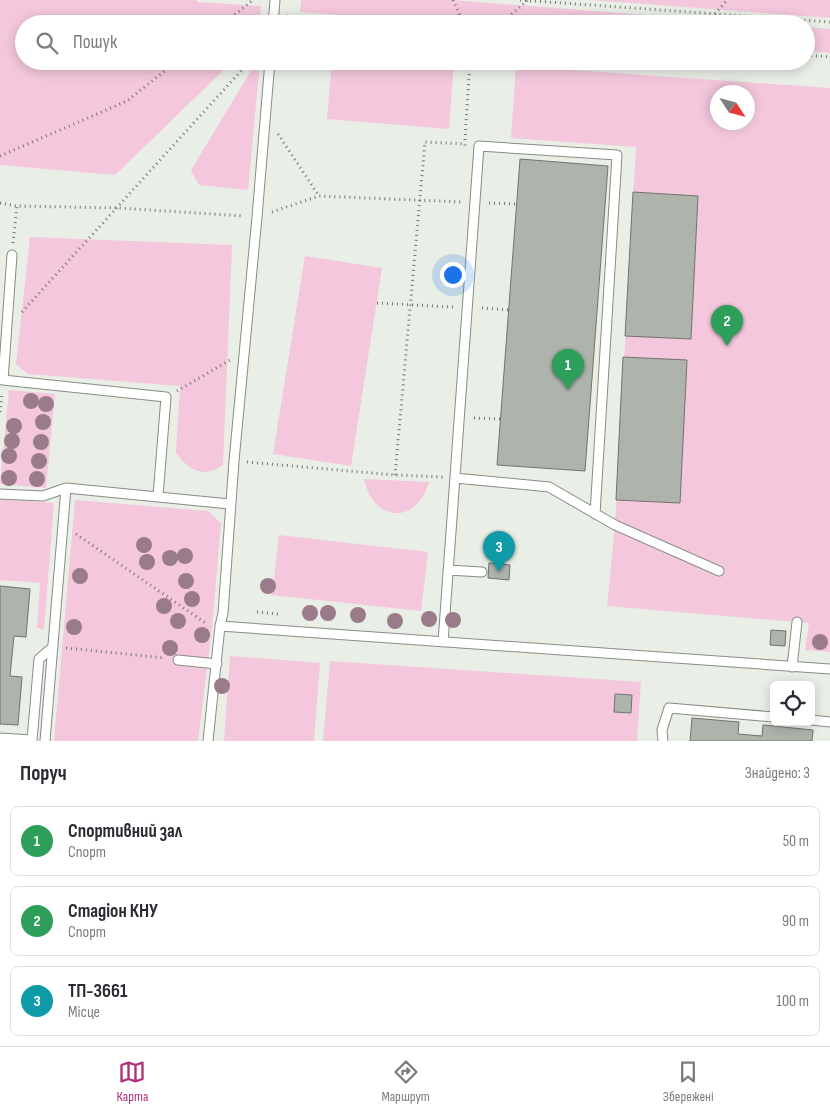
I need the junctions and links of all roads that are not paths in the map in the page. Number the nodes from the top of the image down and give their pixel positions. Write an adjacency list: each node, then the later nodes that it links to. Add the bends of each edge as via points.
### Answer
1 (276, 0): 2 (lane)
2 (274, 15)
3 (269, 70): 9 (lane)
4 (12, 255): 8 (lane, via 3,380 166,396)
5 (455, 478): 10 (lane, via 549,487); 10 (lane, via 479,146 617,155); 11 (lane)
6 (66, 488): 7 (lane, via 43,496); 8 (lane); 17 (lane)
7 (0, 494)
8 (158, 496): 9 (lane)
9 (230, 504): 15 (lane)
10 (595, 514): 13 (lane)
11 (448, 570): 12 (lane); 16 (lane)
12 (482, 572)
13 (719, 572)
14 (797, 622): 20 (lane)
15 (220, 626): 16 (lane); 19 (lane)
16 (443, 642): 20 (lane)
17 (53, 647): 25 (lane, via 39,659 32,740); 26 (lane)
18 (178, 660): 19 (lane)
19 (217, 664): 27 (lane)
20 (792, 667): 21 (lane)
21 (830, 670)
22 (770, 717): 28 (lane, via 669,708 662,730)
23 (815, 720): 24 (lane)
24 (830, 722)
25 (0, 738)
26 (46, 741)
27 (208, 741)
28 (664, 741)

